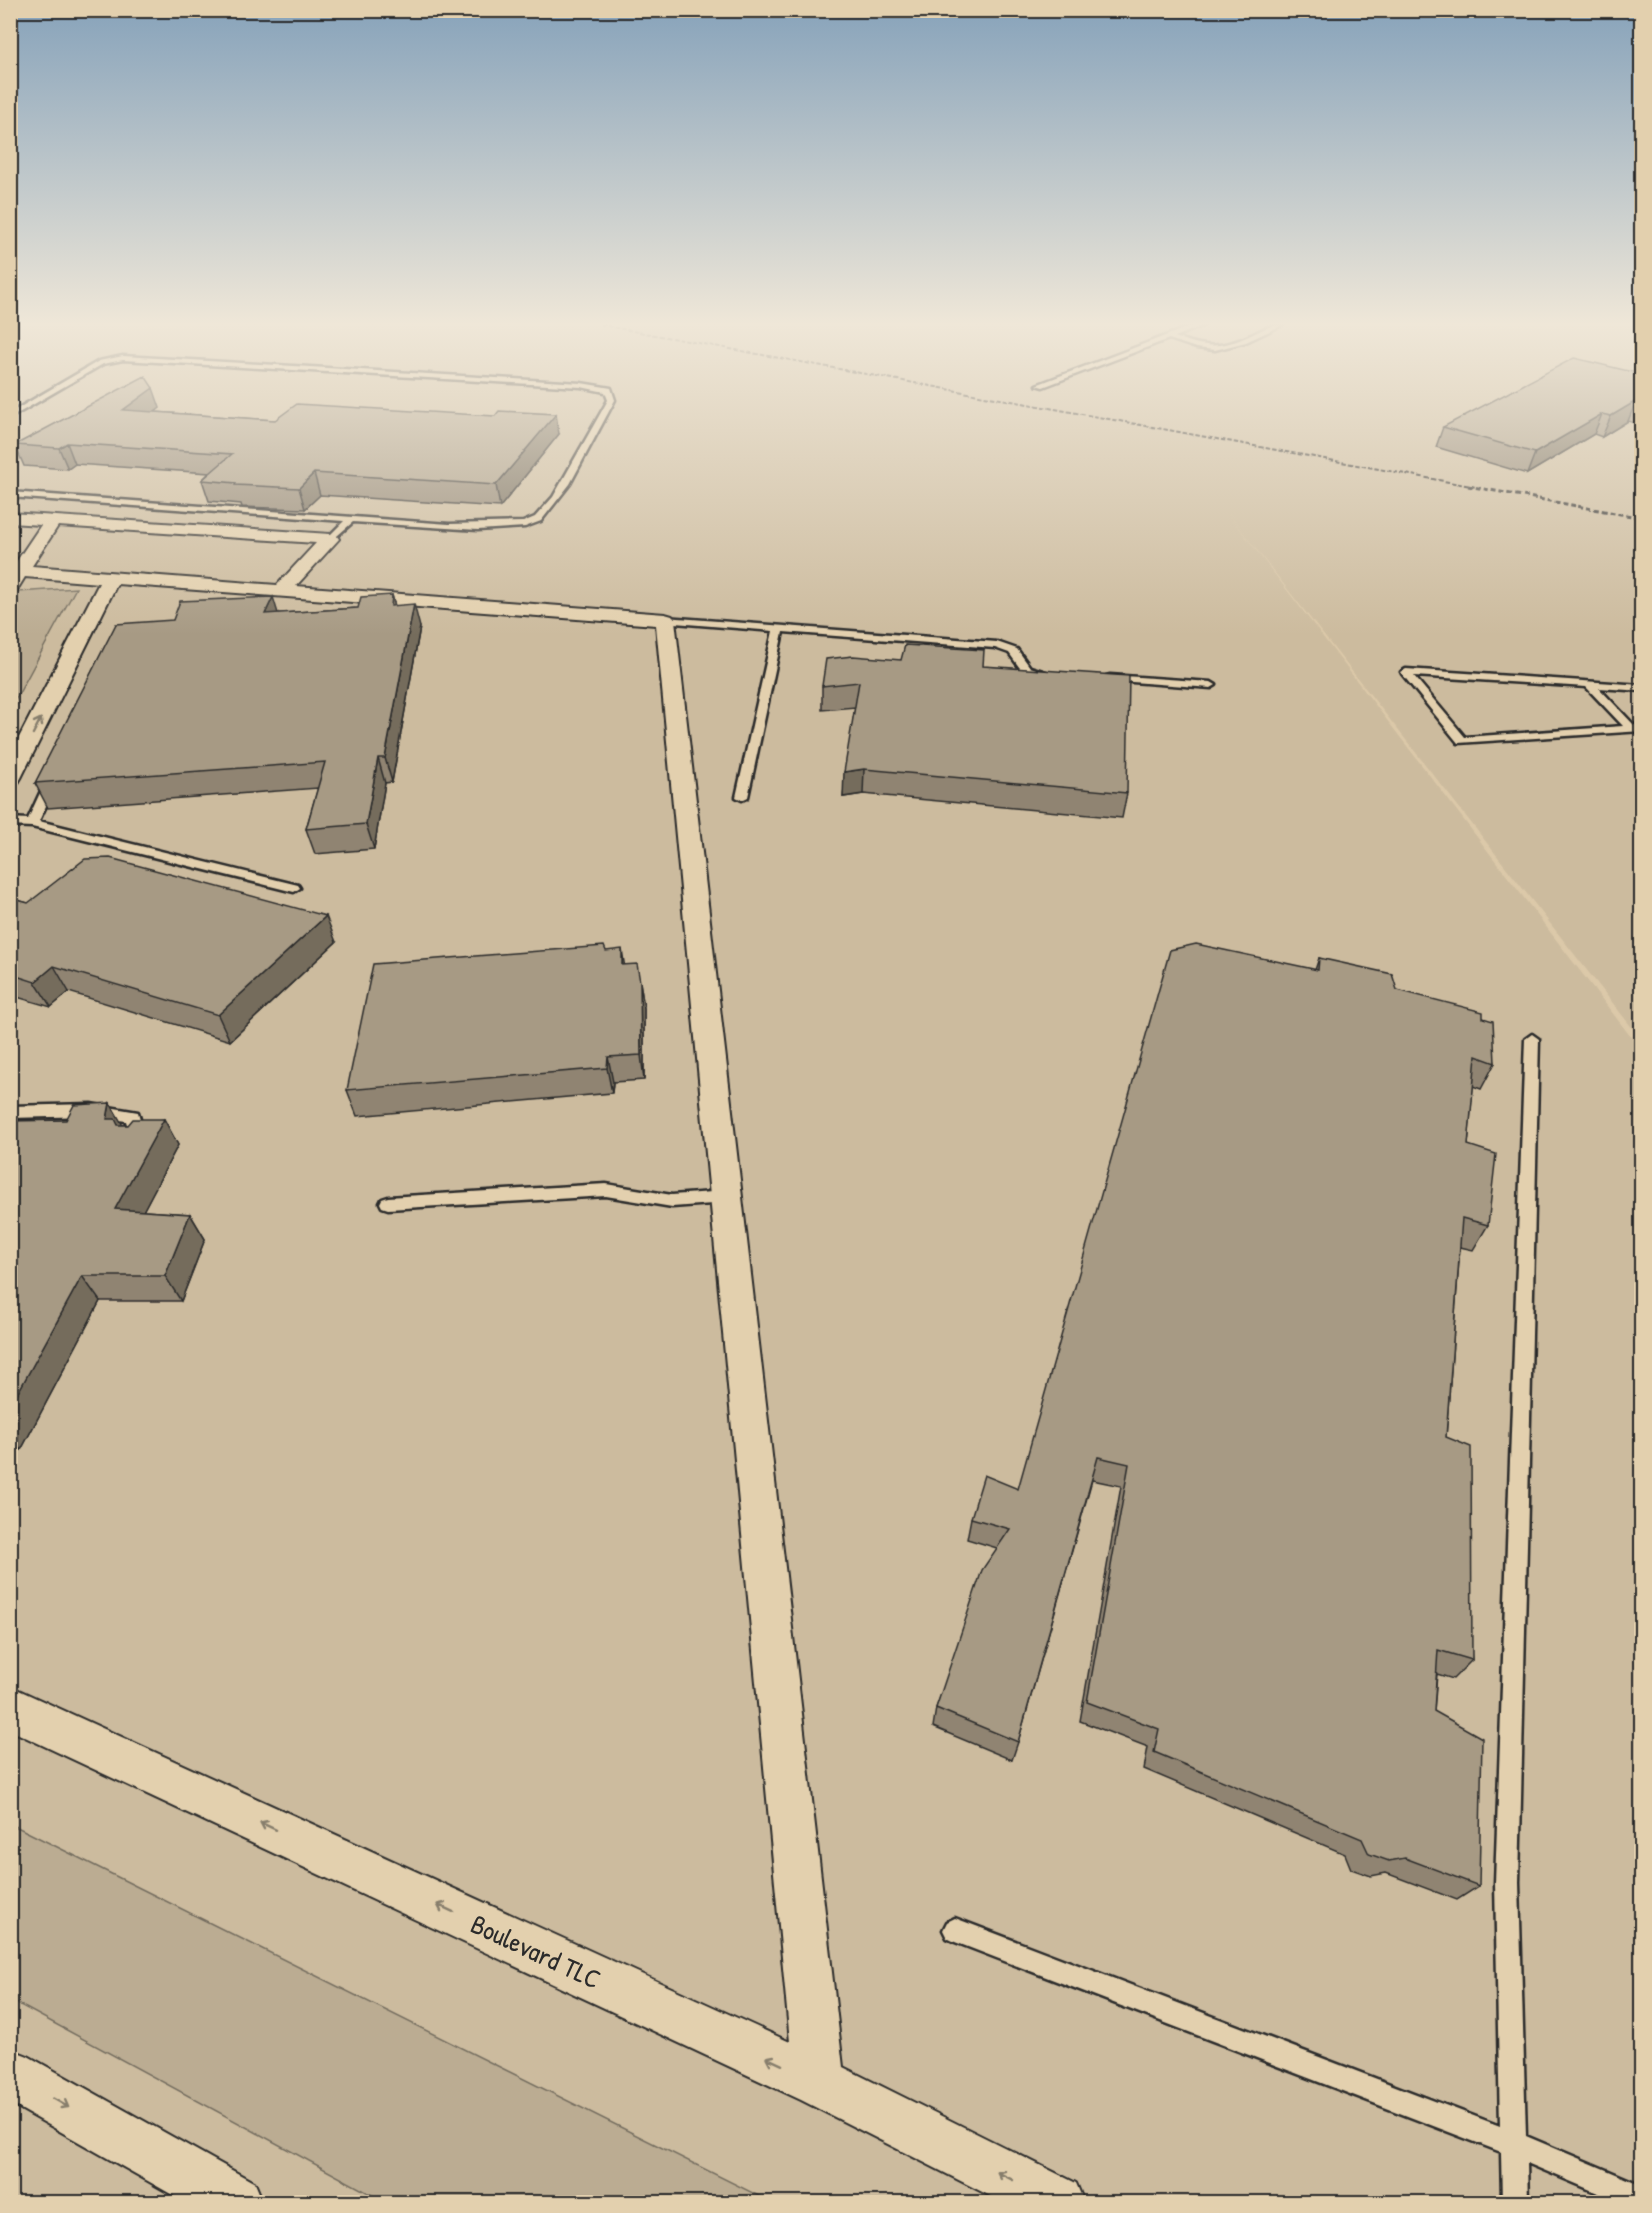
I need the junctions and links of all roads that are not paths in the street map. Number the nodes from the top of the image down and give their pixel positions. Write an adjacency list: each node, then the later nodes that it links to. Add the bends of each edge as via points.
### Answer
1 (596, 428): 4 (lane, via 564,486 536,521 507,527)
2 (10, 494): 4 (lane)
3 (10, 518): 5 (street)
4 (351, 519): 6 (lane)
5 (53, 521): 6 (street); 7 (street)
6 (330, 539): 9 (street)
7 (15, 578): 8 (street)
8 (110, 579): 9 (street); 19 (street, one-way to 8)
9 (281, 592): 10 (street)
10 (665, 620): 11 (lane); 27 (street)
11 (779, 628): 12 (lane, via 997,645 1013,651 1026,669); 20 (lane)
12 (1051, 674)
13 (1097, 677): 15 (lane)
14 (1590, 684): 16 (lane); 17 (lane); 17 (lane, via 1406,672 1462,741)
15 (1212, 685)
16 (1641, 688)
17 (1636, 728)
18 (57, 771): 22 (lane)
19 (10, 778)
20 (742, 797)
21 (10, 822): 22 (lane)
22 (32, 823): 23 (lane)
23 (294, 888)
24 (1532, 1039): 33 (lane, via 1507,1883)
25 (10, 1112): 26 (lane, via 91,1110 133,1116)
26 (138, 1144)
27 (726, 1197): 28 (lane, via 672,1201 606,1190); 32 (street)
28 (388, 1203)
29 (10, 1707): 32 (street, Boulevard TLC, one-way to 29)
30 (955, 1930): 33 (lane)
31 (10, 2074): 35 (street, one-way to 35)
32 (819, 2082): 36 (street, Boulevard TLC, one-way to 32)
33 (1514, 2144): 34 (lane); 37 (lane)
34 (1641, 2199)
35 (236, 2202)
36 (1057, 2202)
37 (1515, 2202)

